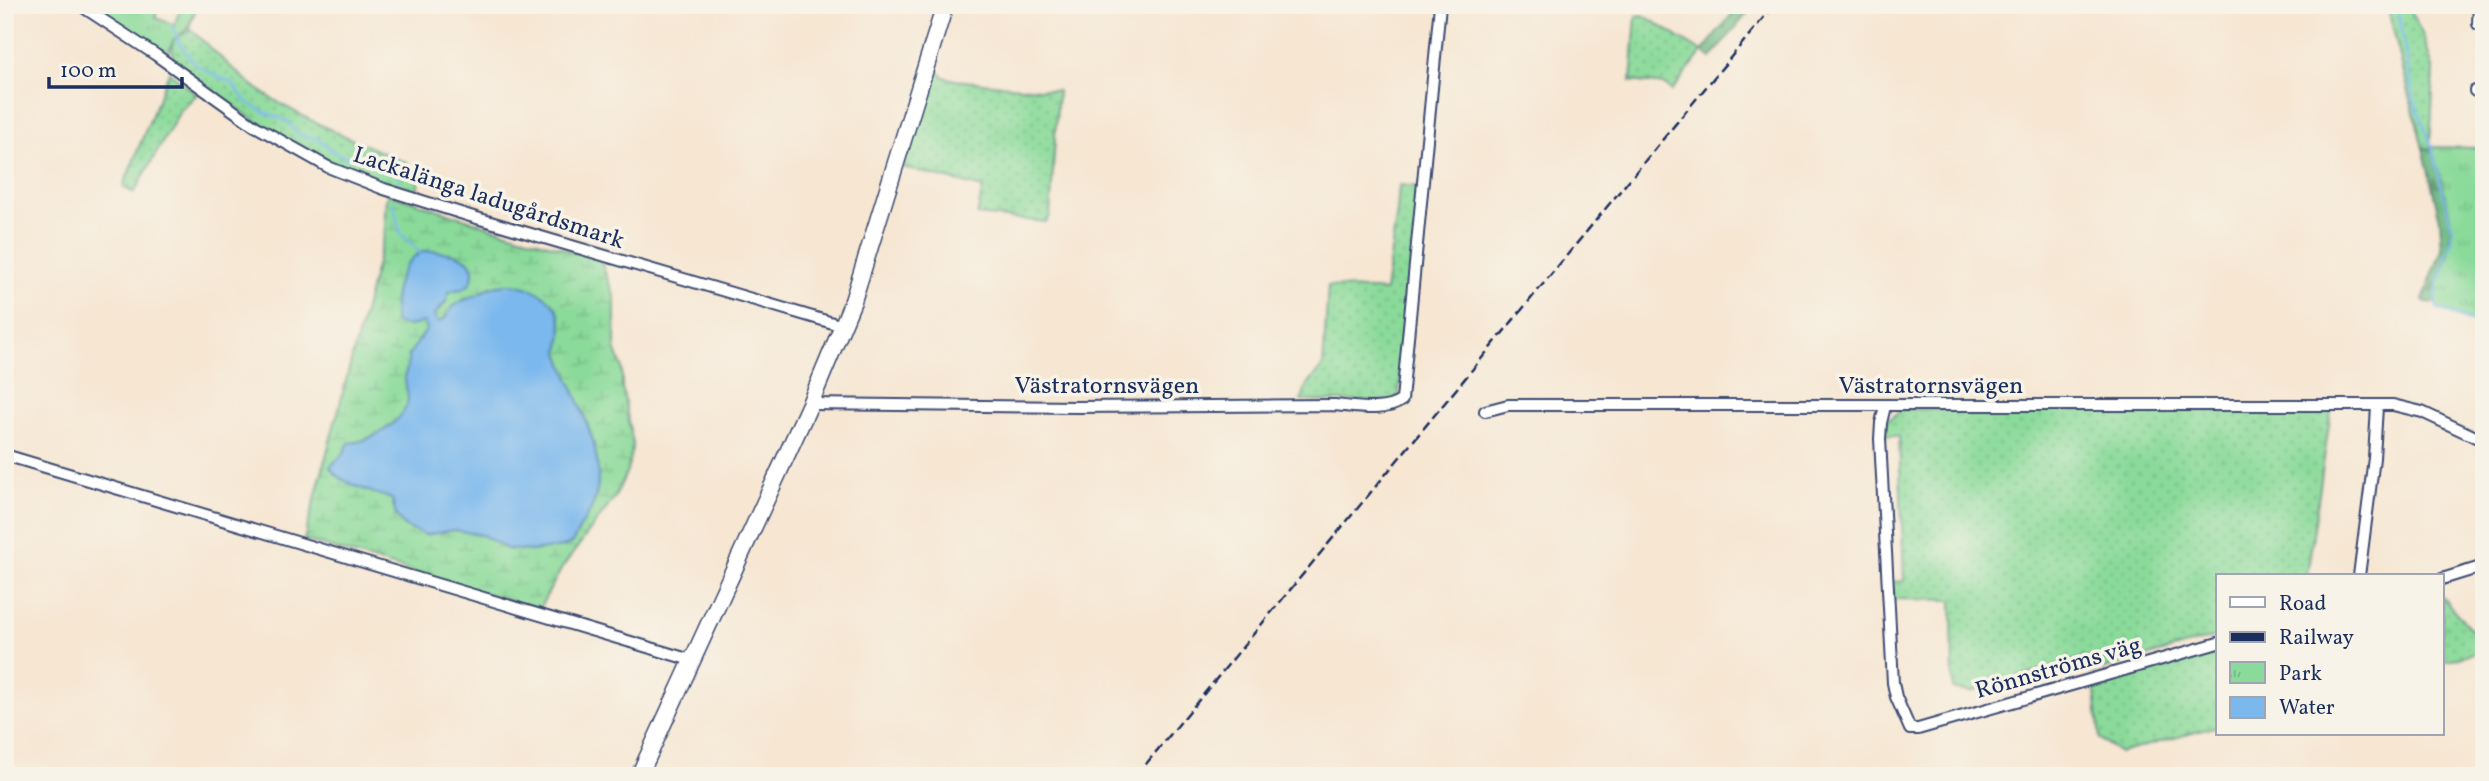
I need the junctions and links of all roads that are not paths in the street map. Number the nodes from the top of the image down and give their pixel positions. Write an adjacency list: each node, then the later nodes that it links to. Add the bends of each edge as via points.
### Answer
1 (79, 5): 6 (street, Lackalänga ladugårdsmark, via 265,133 340,172 470,216)
2 (945, 5): 6 (main road)
3 (1440, 5): 7 (street, Västratornsvägen, via 1402,400 1396,404 1374,408)
4 (2479, 5): 5 (street, via 2479,24)
5 (2484, 24)
6 (842, 326): 7 (main road)
7 (810, 404): 17 (main road)
8 (1885, 406): 9 (street, Västratornsvägen); 10 (street, Västratornsvägen, via 1508,405); 16 (street, Rönnströms väg, via 1880,439 1894,683 1910,729)
9 (2377, 406): 11 (street, Västratornsvägen, via 2409,407); 14 (street)
10 (1485, 411)
11 (2484, 442)
12 (5, 455): 17 (street)
13 (2484, 566): 15 (street)
14 (2359, 574)
15 (2444, 578)
16 (2216, 644)
17 (691, 660): 18 (main road)
18 (639, 776)

